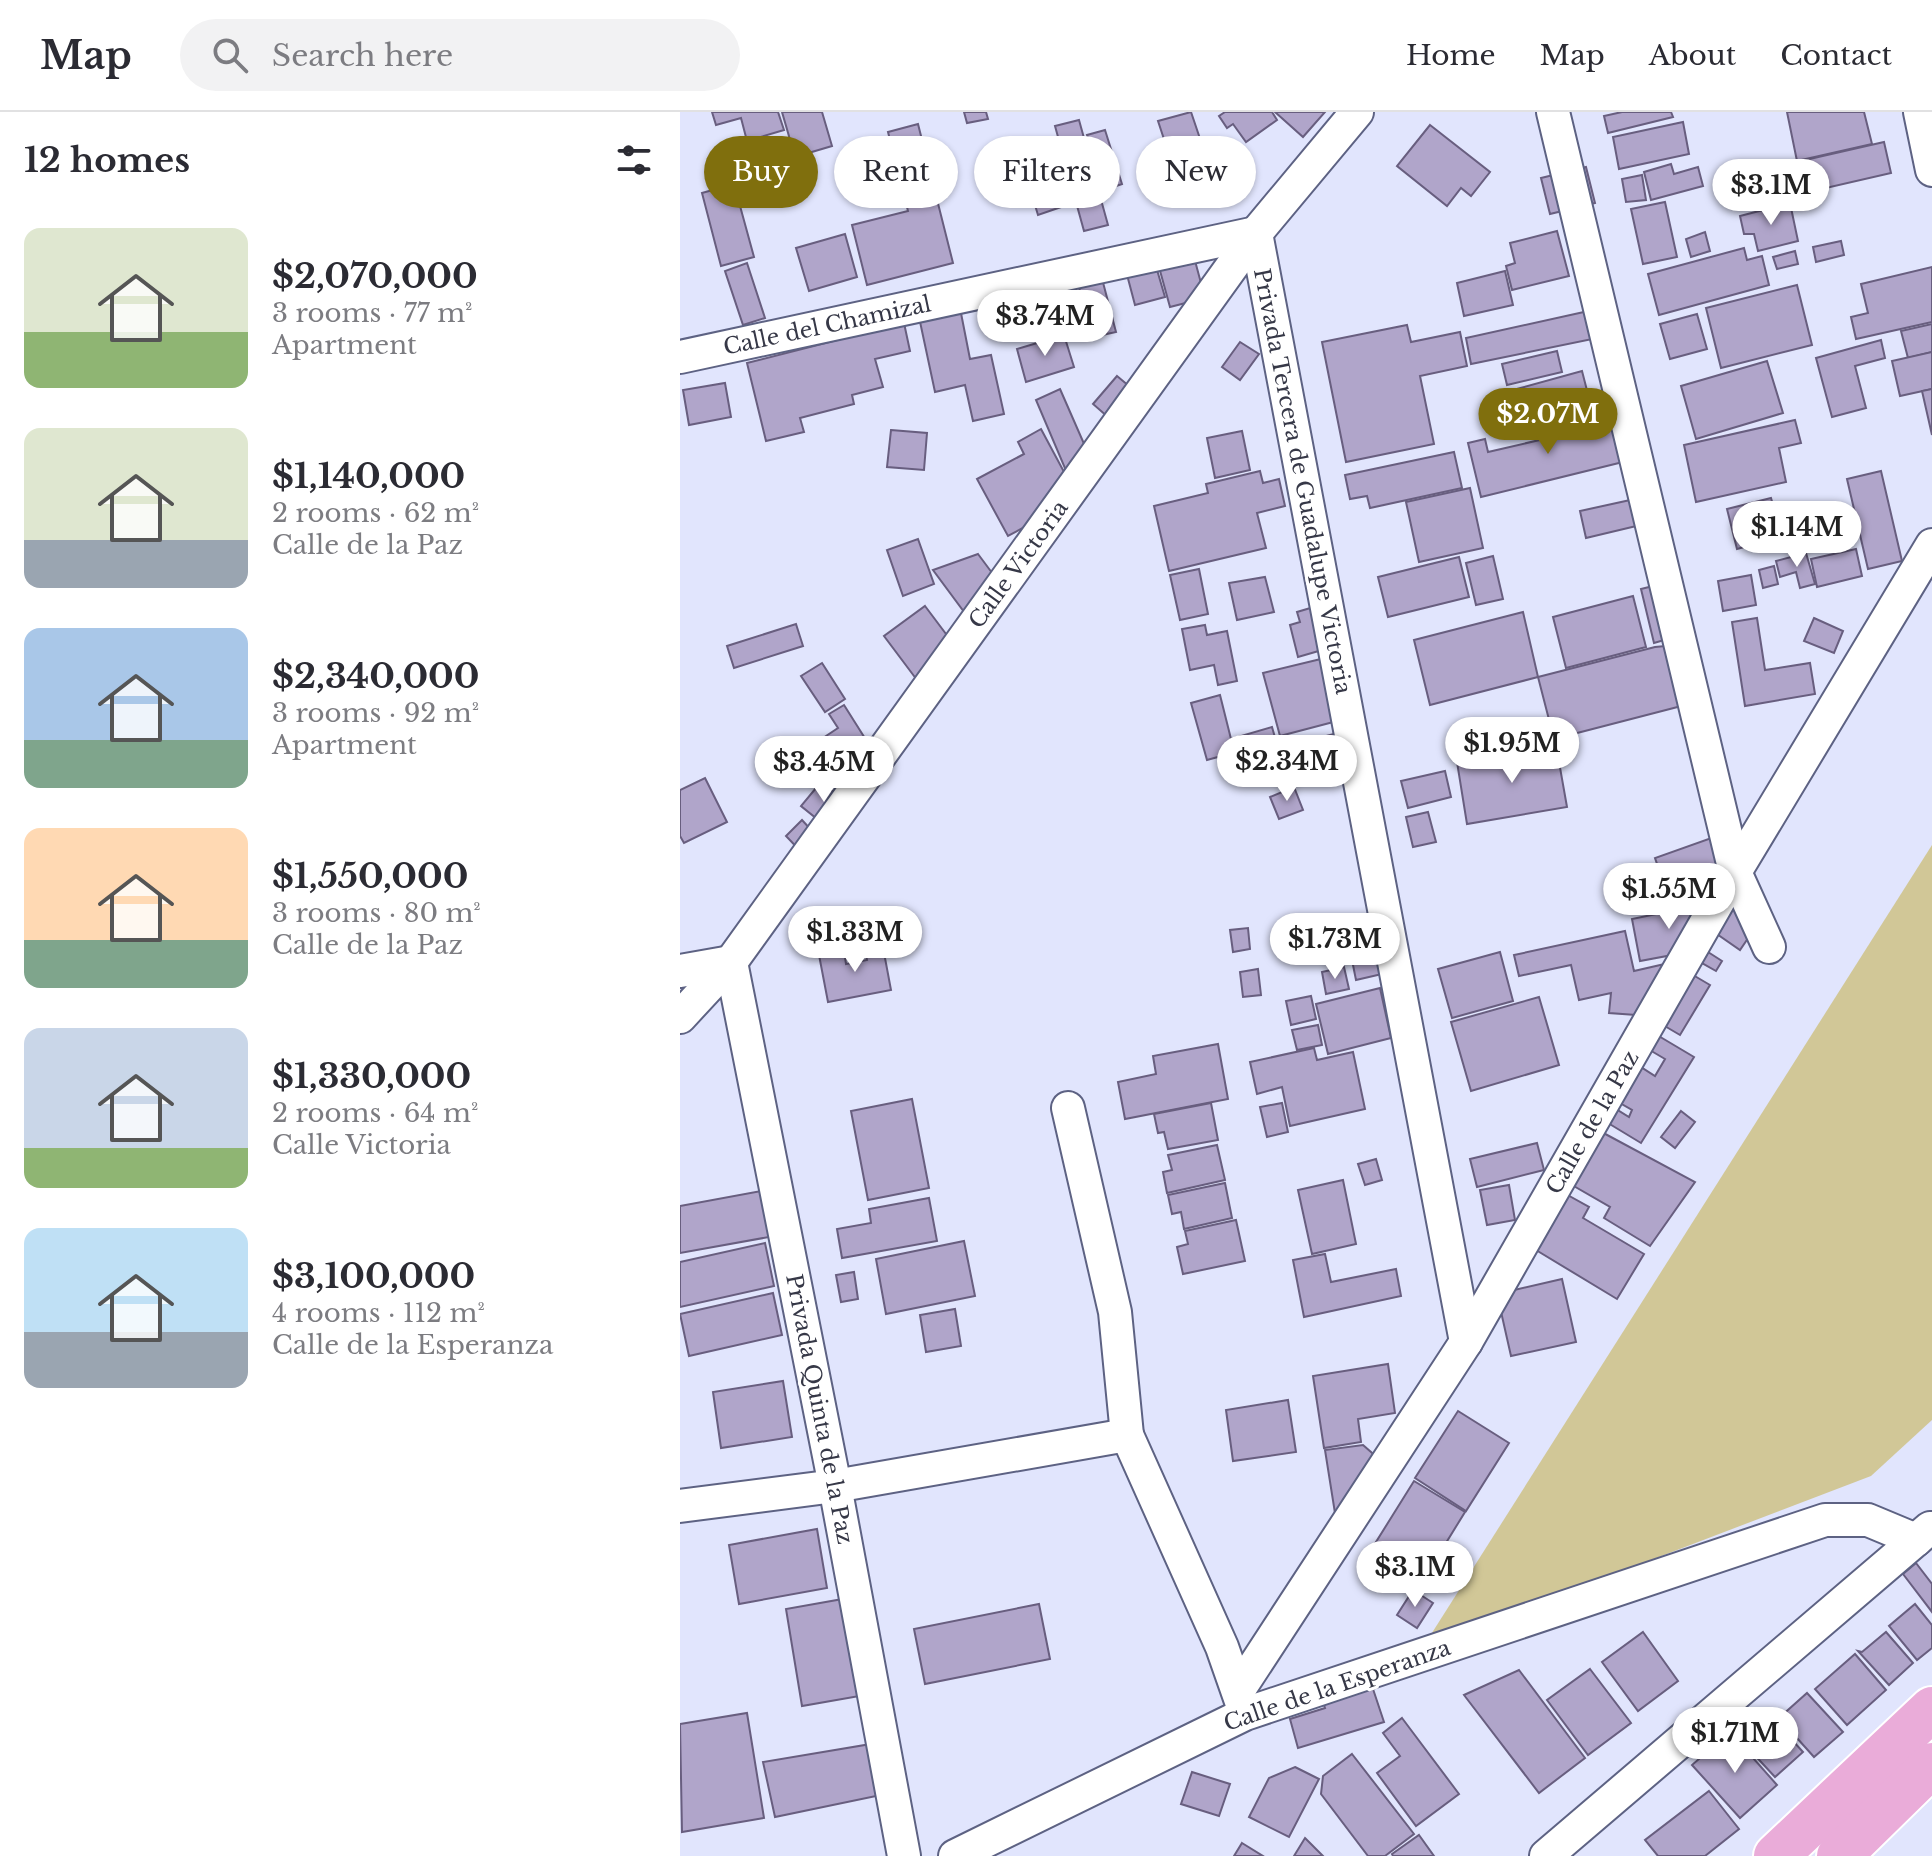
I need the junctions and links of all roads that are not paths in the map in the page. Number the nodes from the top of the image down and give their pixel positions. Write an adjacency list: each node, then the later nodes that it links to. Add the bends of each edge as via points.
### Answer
1 (1357, 112): 5 (street, Calle Victoria)
2 (1553, 112): 8 (street)
3 (1920, 112): 4 (street)
4 (1932, 170)
5 (1256, 233): 6 (street, Calle del Chamizal); 10 (street, Calle Victoria); 14 (street, Privada Tercera de Guadalupe Victoria)
6 (680, 357)
7 (1932, 545): 8 (street, Calle de la Paz)
8 (1735, 872): 9 (street); 14 (street, Calle de la Paz)
9 (1769, 947)
10 (731, 962): 11 (street); 12 (street, Calle Victoria); 16 (street, Privada Quinta de la Paz)
11 (680, 971)
12 (680, 1017)
13 (1068, 1108): 15 (street, via 1115,1312)
14 (1466, 1342): 19 (street, Calle de la Paz)
15 (1127, 1435): 16 (street); 19 (street)
16 (835, 1486): 17 (street); 22 (street, Privada Quinta de la Paz)
17 (680, 1506)
18 (1924, 1533): 19 (street, Calle de la Esperanza, via 1868,1520 1825,1520); 24 (street)
19 (1241, 1702): 23 (street, Calle de la Esperanza)
20 (1932, 1709): 25 (main road)
21 (1932, 1765): 26 (main road)
22 (904, 1856)
23 (955, 1856)
24 (1546, 1856)
25 (1776, 1856)
26 (1839, 1856)

